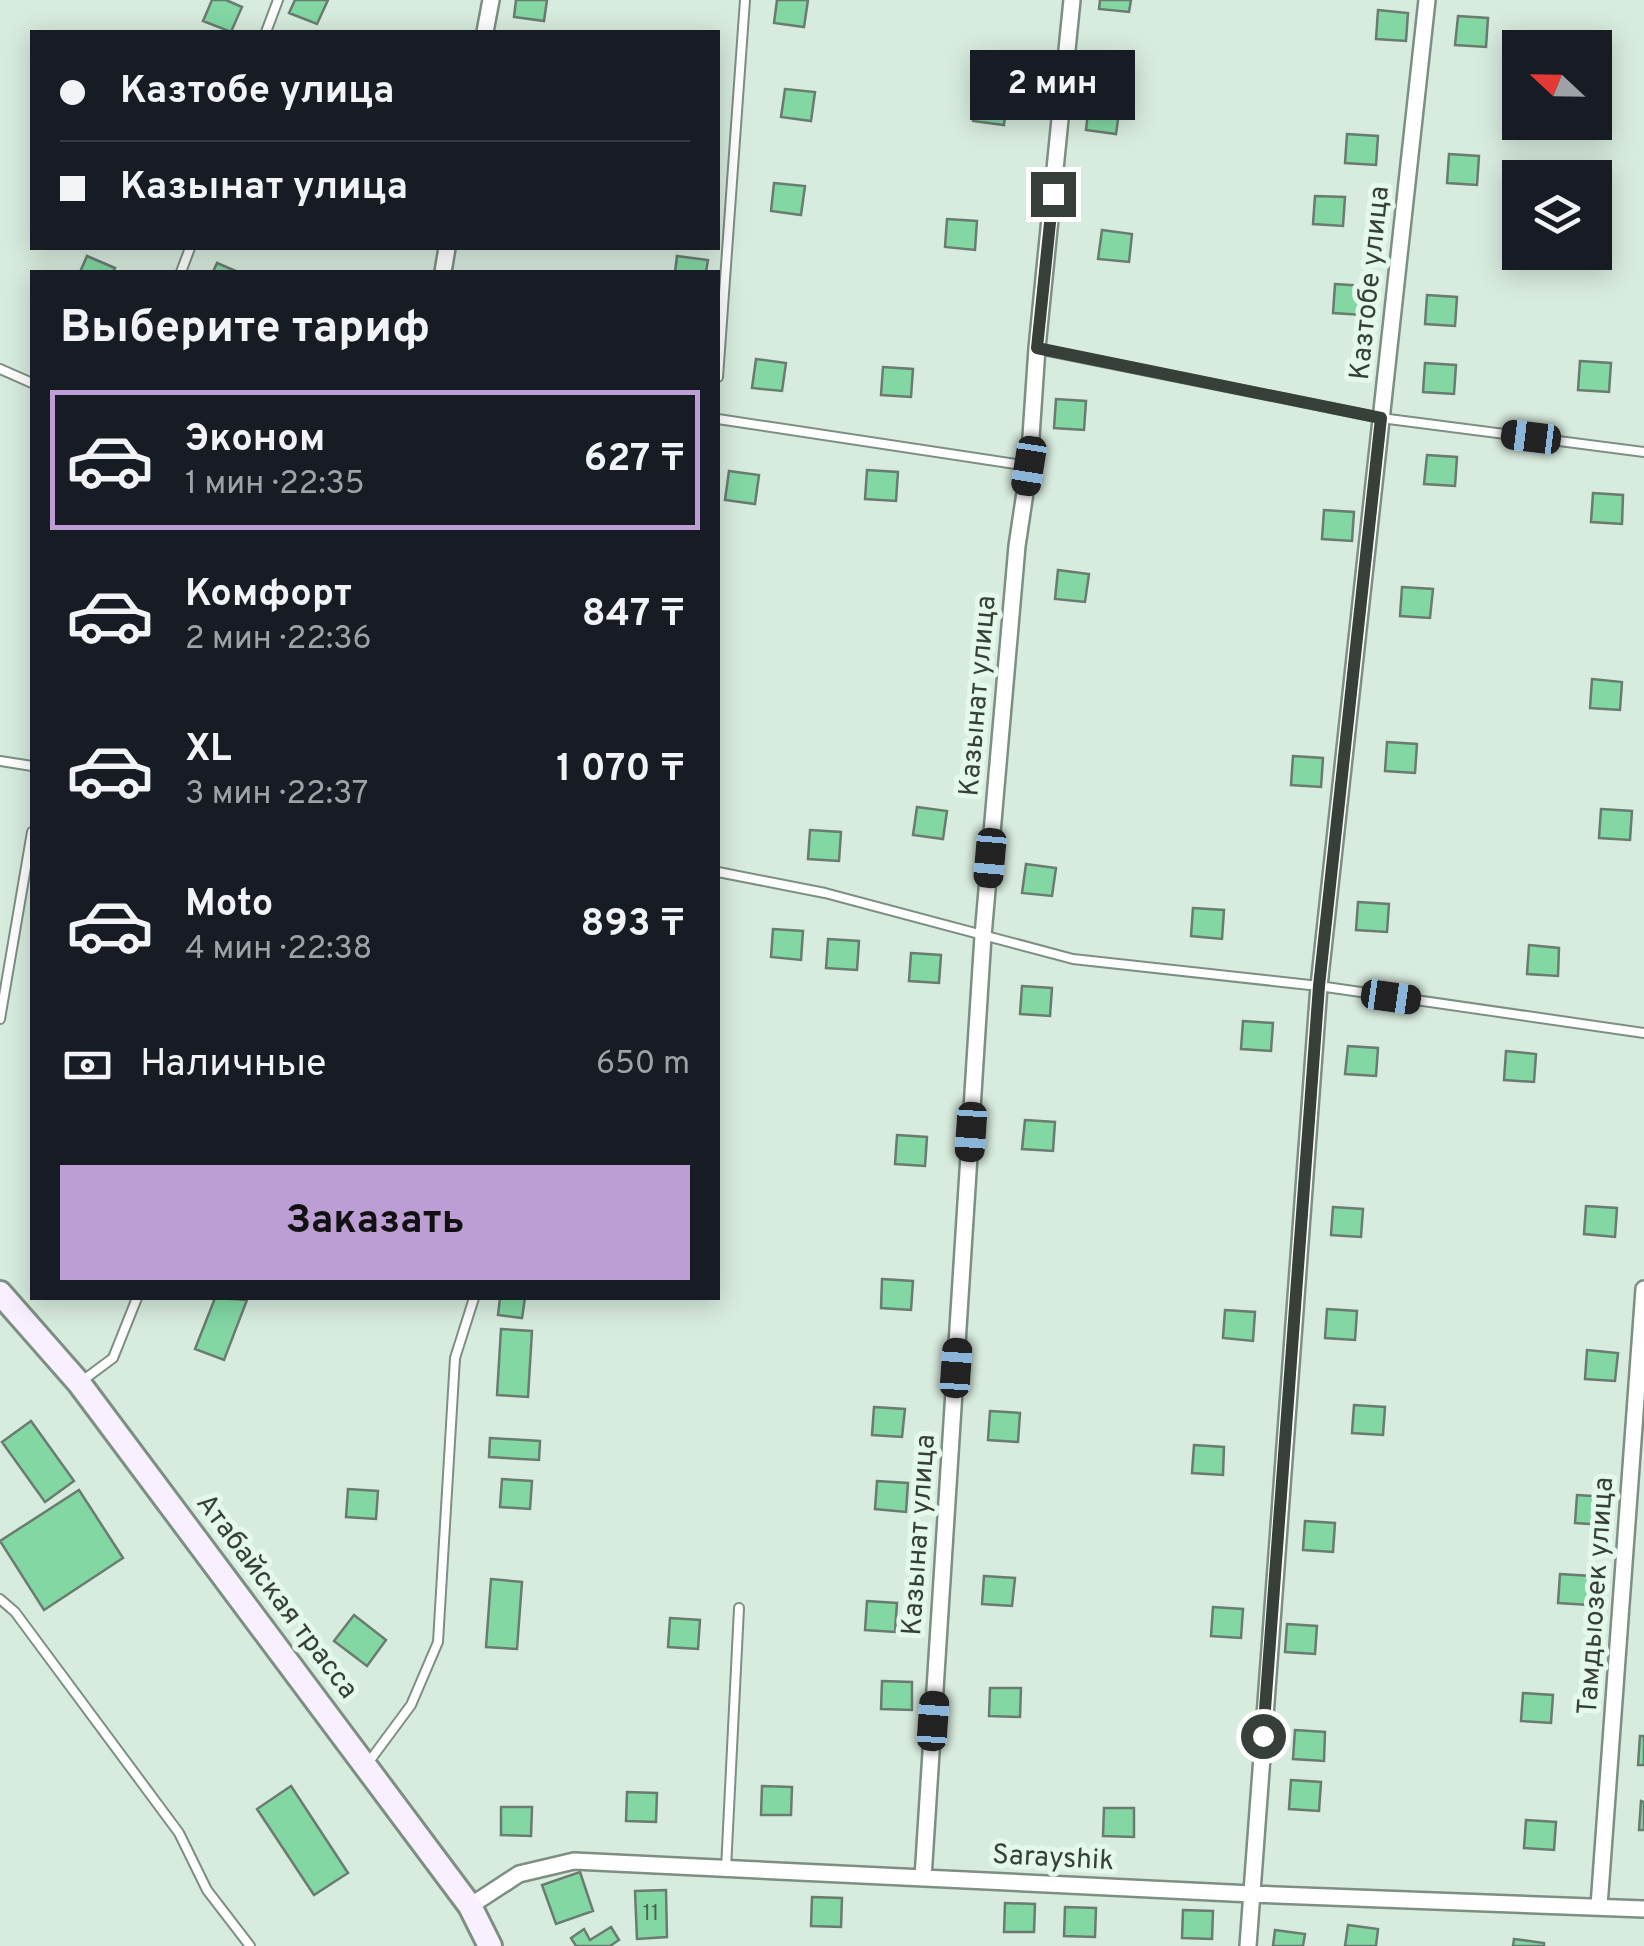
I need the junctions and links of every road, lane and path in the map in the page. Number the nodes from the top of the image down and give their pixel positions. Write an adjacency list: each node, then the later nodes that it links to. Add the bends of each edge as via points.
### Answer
1 (278, 0): 6 (lane)
2 (490, 0): 7 (street)
3 (745, 0): 9 (lane)
4 (1072, 0): 8 (street, Казынат улица)
5 (1427, 0): 12 (street, Казтобе улица)
6 (267, 30)
7 (485, 30)
8 (1037, 348): 12 (lane); 15 (street, Казынат улица)
9 (720, 349)
10 (0, 370): 11 (lane)
11 (30, 382)
12 (1381, 418): 14 (lane); 21 (street, Казтобе улица)
13 (720, 419): 15 (lane)
14 (1644, 452)
15 (1029, 466): 20 (street, Казынат улица)
16 (0, 761): 17 (lane)
17 (30, 766)
18 (30, 844): 22 (lane)
19 (720, 872): 20 (lane)
20 (983, 936): 21 (lane, via 1073,959); 33 (street, Казынат улица)
21 (1319, 986): 23 (lane); 34 (street, Казтобе улица)
22 (0, 1019)
23 (1644, 1033)
24 (1644, 1290): 36 (street, Тамдыозек улица)
25 (0, 1294): 28 (main road, Атабайская трасса)
26 (135, 1300): 28 (lane, via 114,1358)
27 (473, 1300): 31 (lane, via 455,1358 438,1642 411,1705)
28 (79, 1383): 31 (main road, Атабайская трасса)
29 (0, 1600): 38 (lane, via 179,1833 207,1890)
30 (740, 1608): 32 (lane)
31 (366, 1766): 35 (main road, Атабайская трасса)
32 (726, 1869): 33 (street, Sarayshik); 35 (street, Sarayshik, via 574,1861 518,1874)
33 (923, 1878): 34 (street, Sarayshik)
34 (1252, 1894): 36 (street, Sarayshik); 40 (street, Казтобе улица)
35 (470, 1906): 39 (main road, Атабайская трасса)
36 (1599, 1906): 37 (street, Sarayshik)
37 (1644, 1909)
38 (250, 1946)
39 (490, 1946)
40 (1248, 1946)

